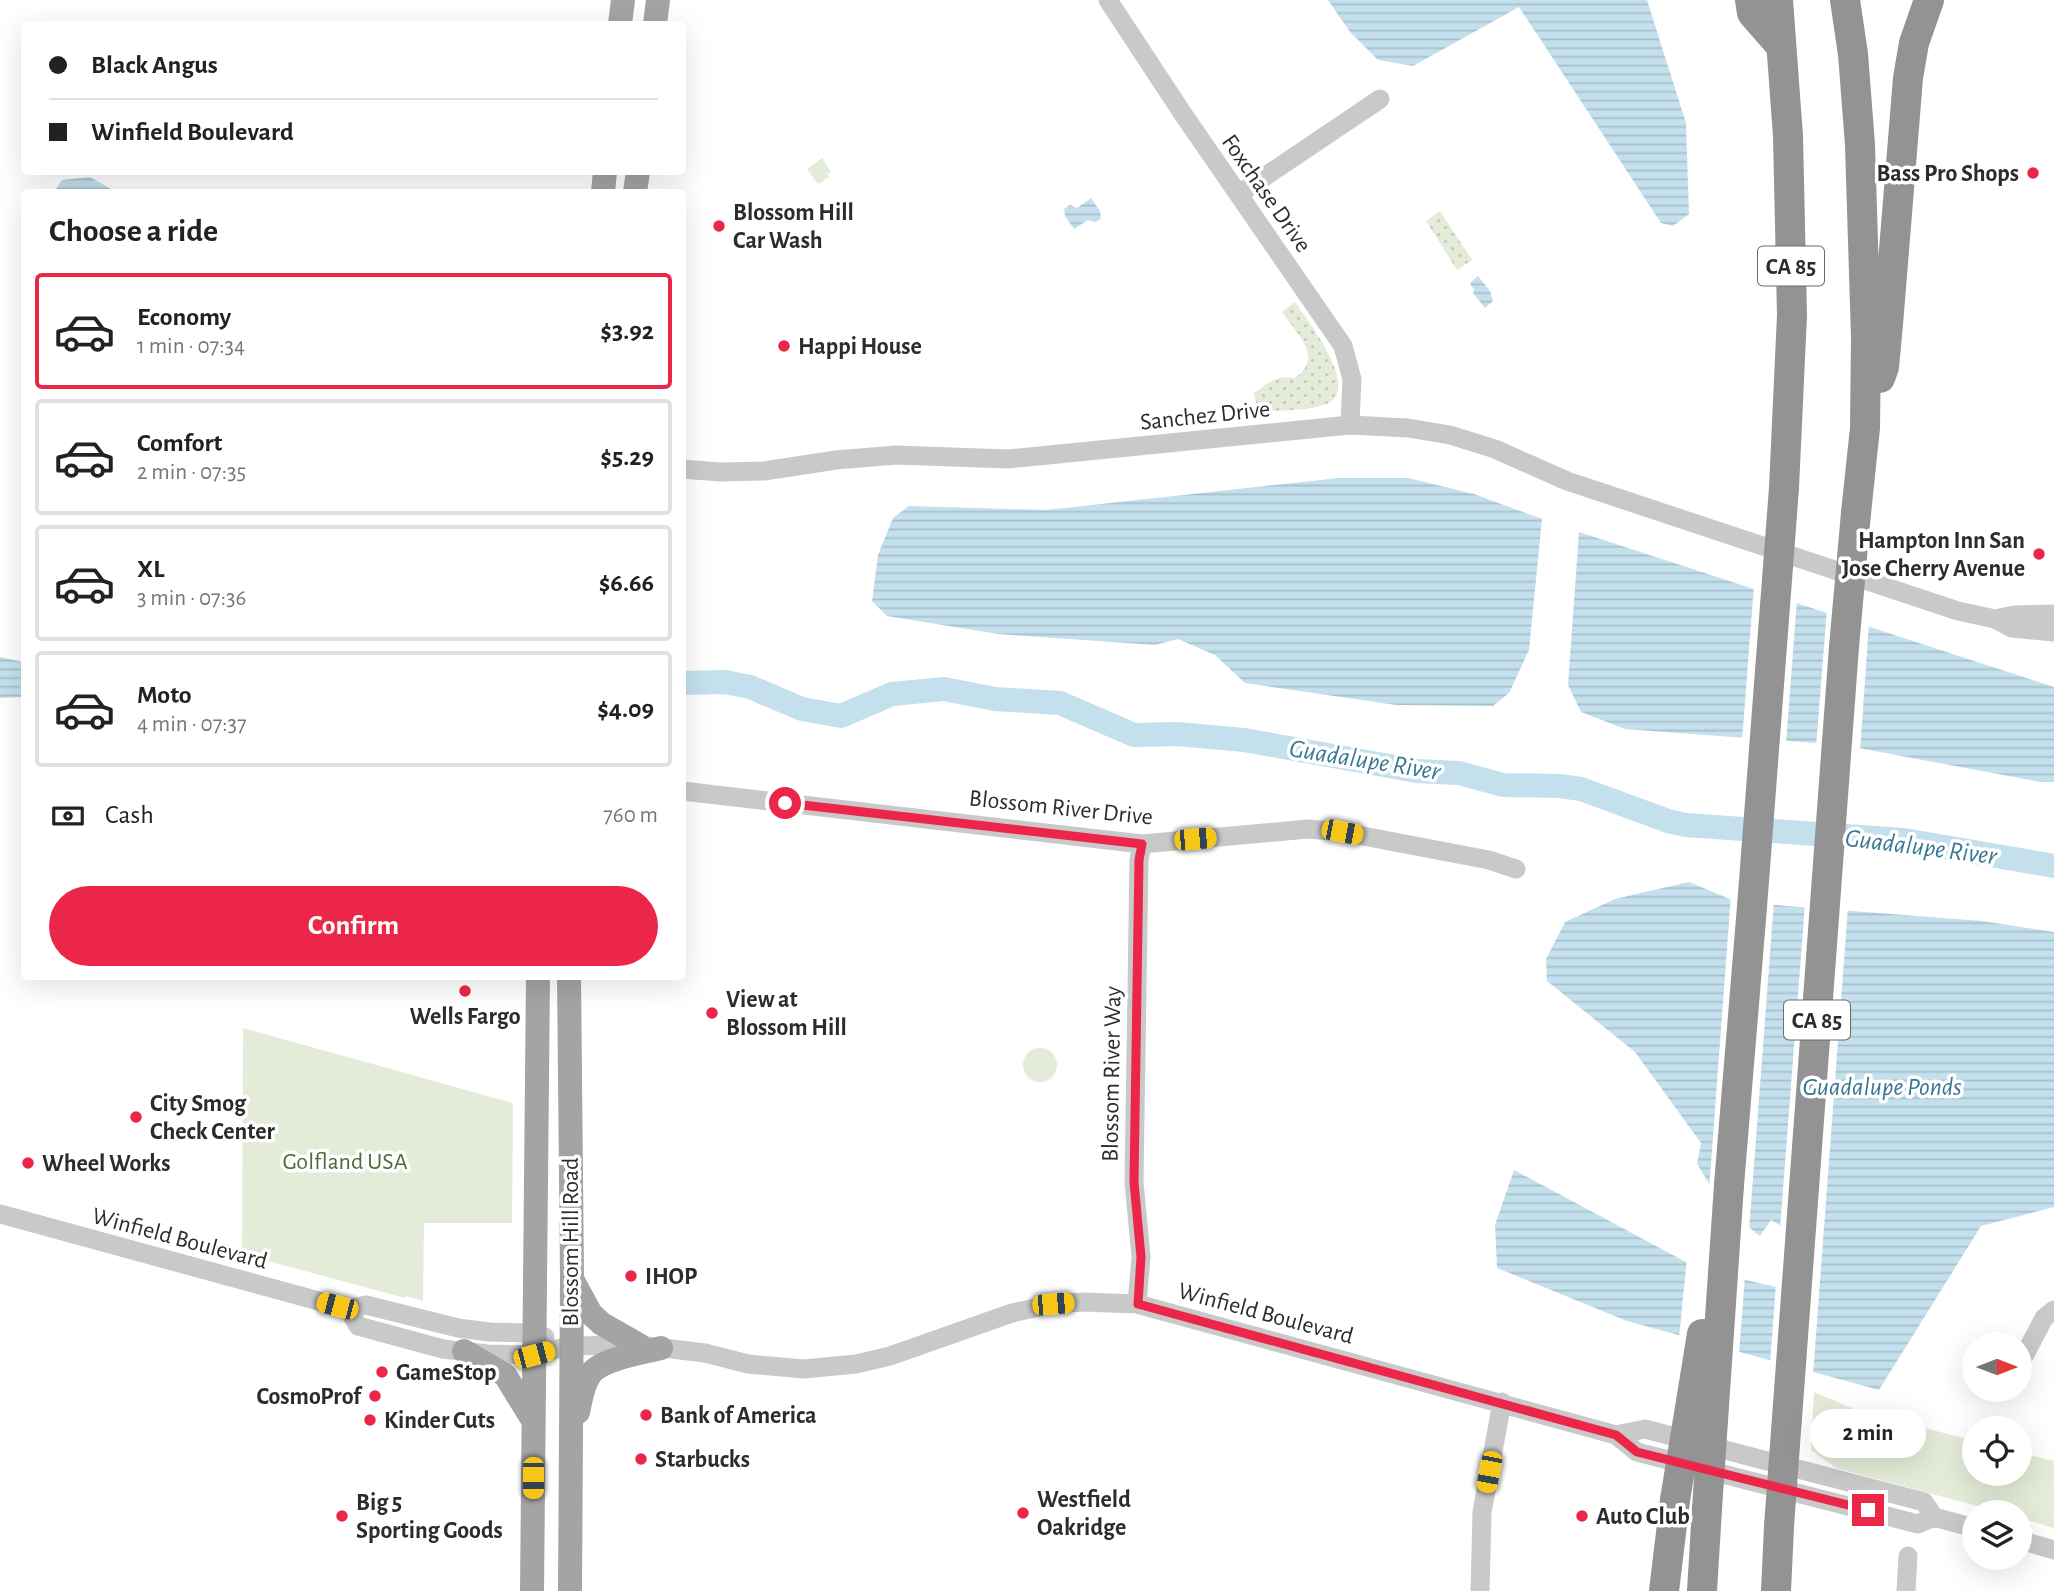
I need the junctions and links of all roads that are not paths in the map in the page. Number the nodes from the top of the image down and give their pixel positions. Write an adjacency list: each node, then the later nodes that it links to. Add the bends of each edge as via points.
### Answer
1 (622, 0): 8 (main road)
2 (658, 0): 9 (main road)
3 (1108, 0): 12 (street, Foxchase Drive)
4 (1750, 0): 10 (highway, via 1752,13)
5 (1778, 0): 10 (highway, CA 85)
6 (1845, 0): 14 (highway, CA 85, via 1863,195)
7 (1929, 0): 14 (highway, via 1908,78 1884,367)
8 (620, 21)
9 (655, 21)
10 (1780, 45): 24 (highway, CA 85, bridge, via 1788,136 1792,315 1784,488)
11 (1380, 99): 12 (street)
12 (1239, 194): 13 (street, Foxchase Drive, via 1343,346 1352,379)
13 (1350, 425): 15 (street, Sanchez Drive, via 1008,459 896,455 764,471); 17 (street, Sanchez Drive, via 1450,435 1567,481 1958,611)
14 (1865, 428): 47 (highway, CA 85, bridge, via 1847,604)
15 (686, 469)
16 (2054, 614): 17 (street)
17 (1995, 619): 18 (street, via 2012,628)
18 (2054, 632)
19 (686, 791): 20 (street, Blossom River Drive)
20 (1142, 844): 21 (street, Blossom River Drive, via 1320,830); 27 (street, Blossom River Way, via 1134,1182 1141,1257)
21 (1517, 869)
22 (538, 980): 31 (main road, Blossom Hill Road)
23 (569, 980): 26 (main road, Blossom Hill Road)
24 (1729, 1185): 45 (highway, bridge, via 1675,1500); 46 (highway, CA 85, bridge)
25 (0, 1214): 28 (street, Winfield Boulevard)
26 (572, 1277): 32 (main road, Blossom Hill Road); 33 (main road, via 591,1314 602,1324)
27 (1138, 1304): 33 (street, Winfield Boulevard, via 1053,1304 1012,1313 879,1359 804,1369); 35 (street, Winfield Boulevard)
28 (348, 1309): 31 (street, Winfield Boulevard, via 366,1305); 34 (street, Winfield Boulevard, via 358,1326)
29 (2054, 1310): 30 (street)
30 (2032, 1342)
31 (534, 1344): 32 (street, Winfield Boulevard); 34 (street, Winfield Boulevard); 36 (main road, Blossom Hill Road)
32 (569, 1346): 33 (street, Winfield Boulevard); 37 (main road, Blossom Hill Road)
33 (650, 1347): 37 (main road, via 593,1371 585,1383)
34 (464, 1351): 36 (main road, via 505,1375)
35 (1502, 1402): 38 (street, Winfield Boulevard, via 1616,1435 1645,1429 1812,1471 1924,1502 1934,1517); 44 (street, via 1482,1512)
36 (533, 1420): 42 (main road, Blossom Hill Road)
37 (570, 1440): 43 (main road, Blossom Hill Road)
38 (1962, 1525)
39 (2032, 1544): 40 (street)
40 (2054, 1550)
41 (1908, 1556): 48 (street)
42 (532, 1591)
43 (570, 1591)
44 (1480, 1591)
45 (1664, 1591)
46 (1702, 1591)
47 (1776, 1591)
48 (1906, 1591)

